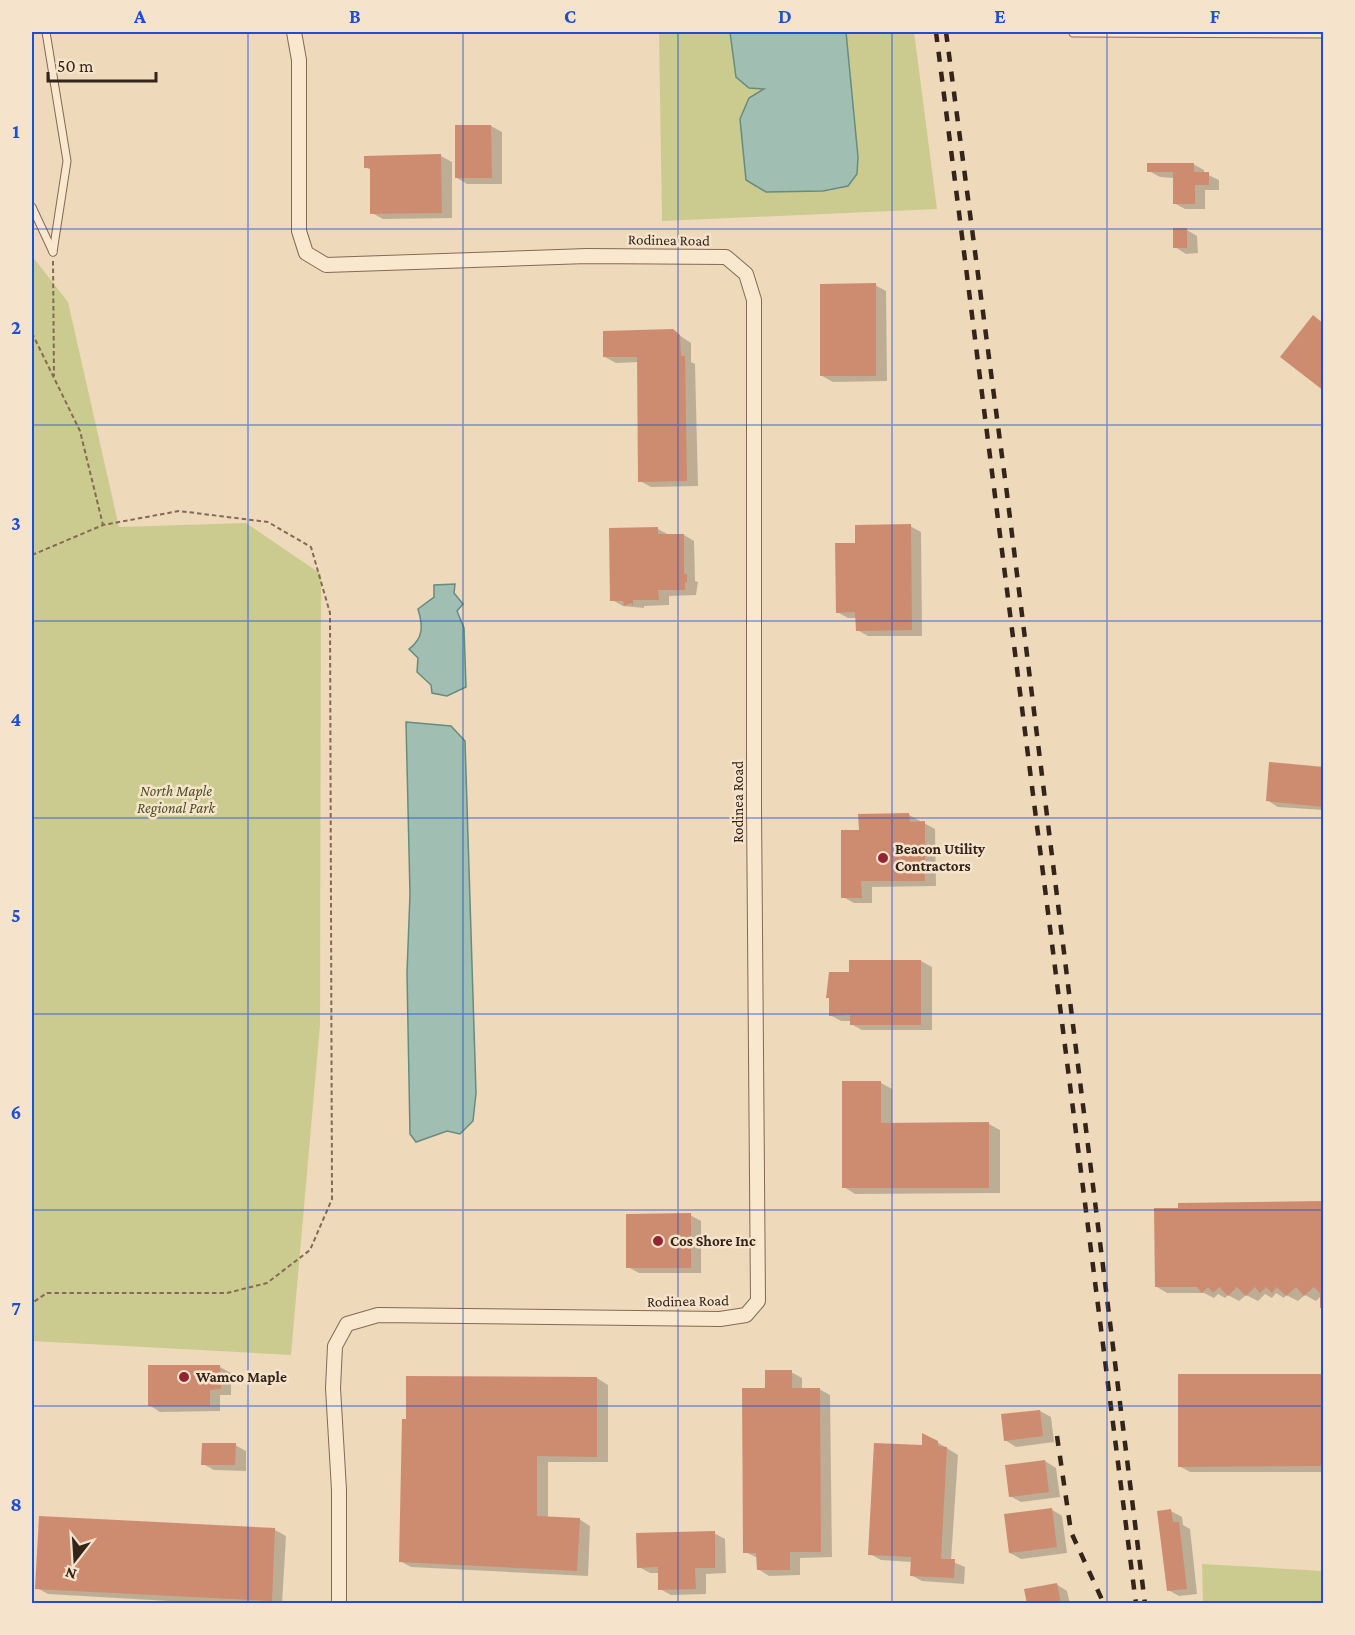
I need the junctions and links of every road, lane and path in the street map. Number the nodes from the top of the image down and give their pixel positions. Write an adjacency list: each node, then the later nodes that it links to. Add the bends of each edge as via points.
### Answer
1 (46, 32): 6 (lane, via 67,161)
2 (294, 32): 12 (street, Rodinea Road, via 299,60 299,231 306,252 326,265 587,256 726,257 746,274 754,300 758,1300 746,1315 720,1319 378,1315 347,1324 335,1346 333,1388 339,1490)
3 (1073, 33): 4 (lane)
4 (1323, 34)
5 (32, 207): 6 (lane)
6 (53, 252): 8 (path)
7 (32, 333): 8 (path)
8 (54, 379): 9 (path, via 80,431)
9 (103, 525): 10 (path); 11 (path, via 179,512 268,522 311,547 330,613 332,1199 310,1251 267,1284 226,1293 47,1293)
10 (32, 555)
11 (32, 1303)
12 (339, 1604)

